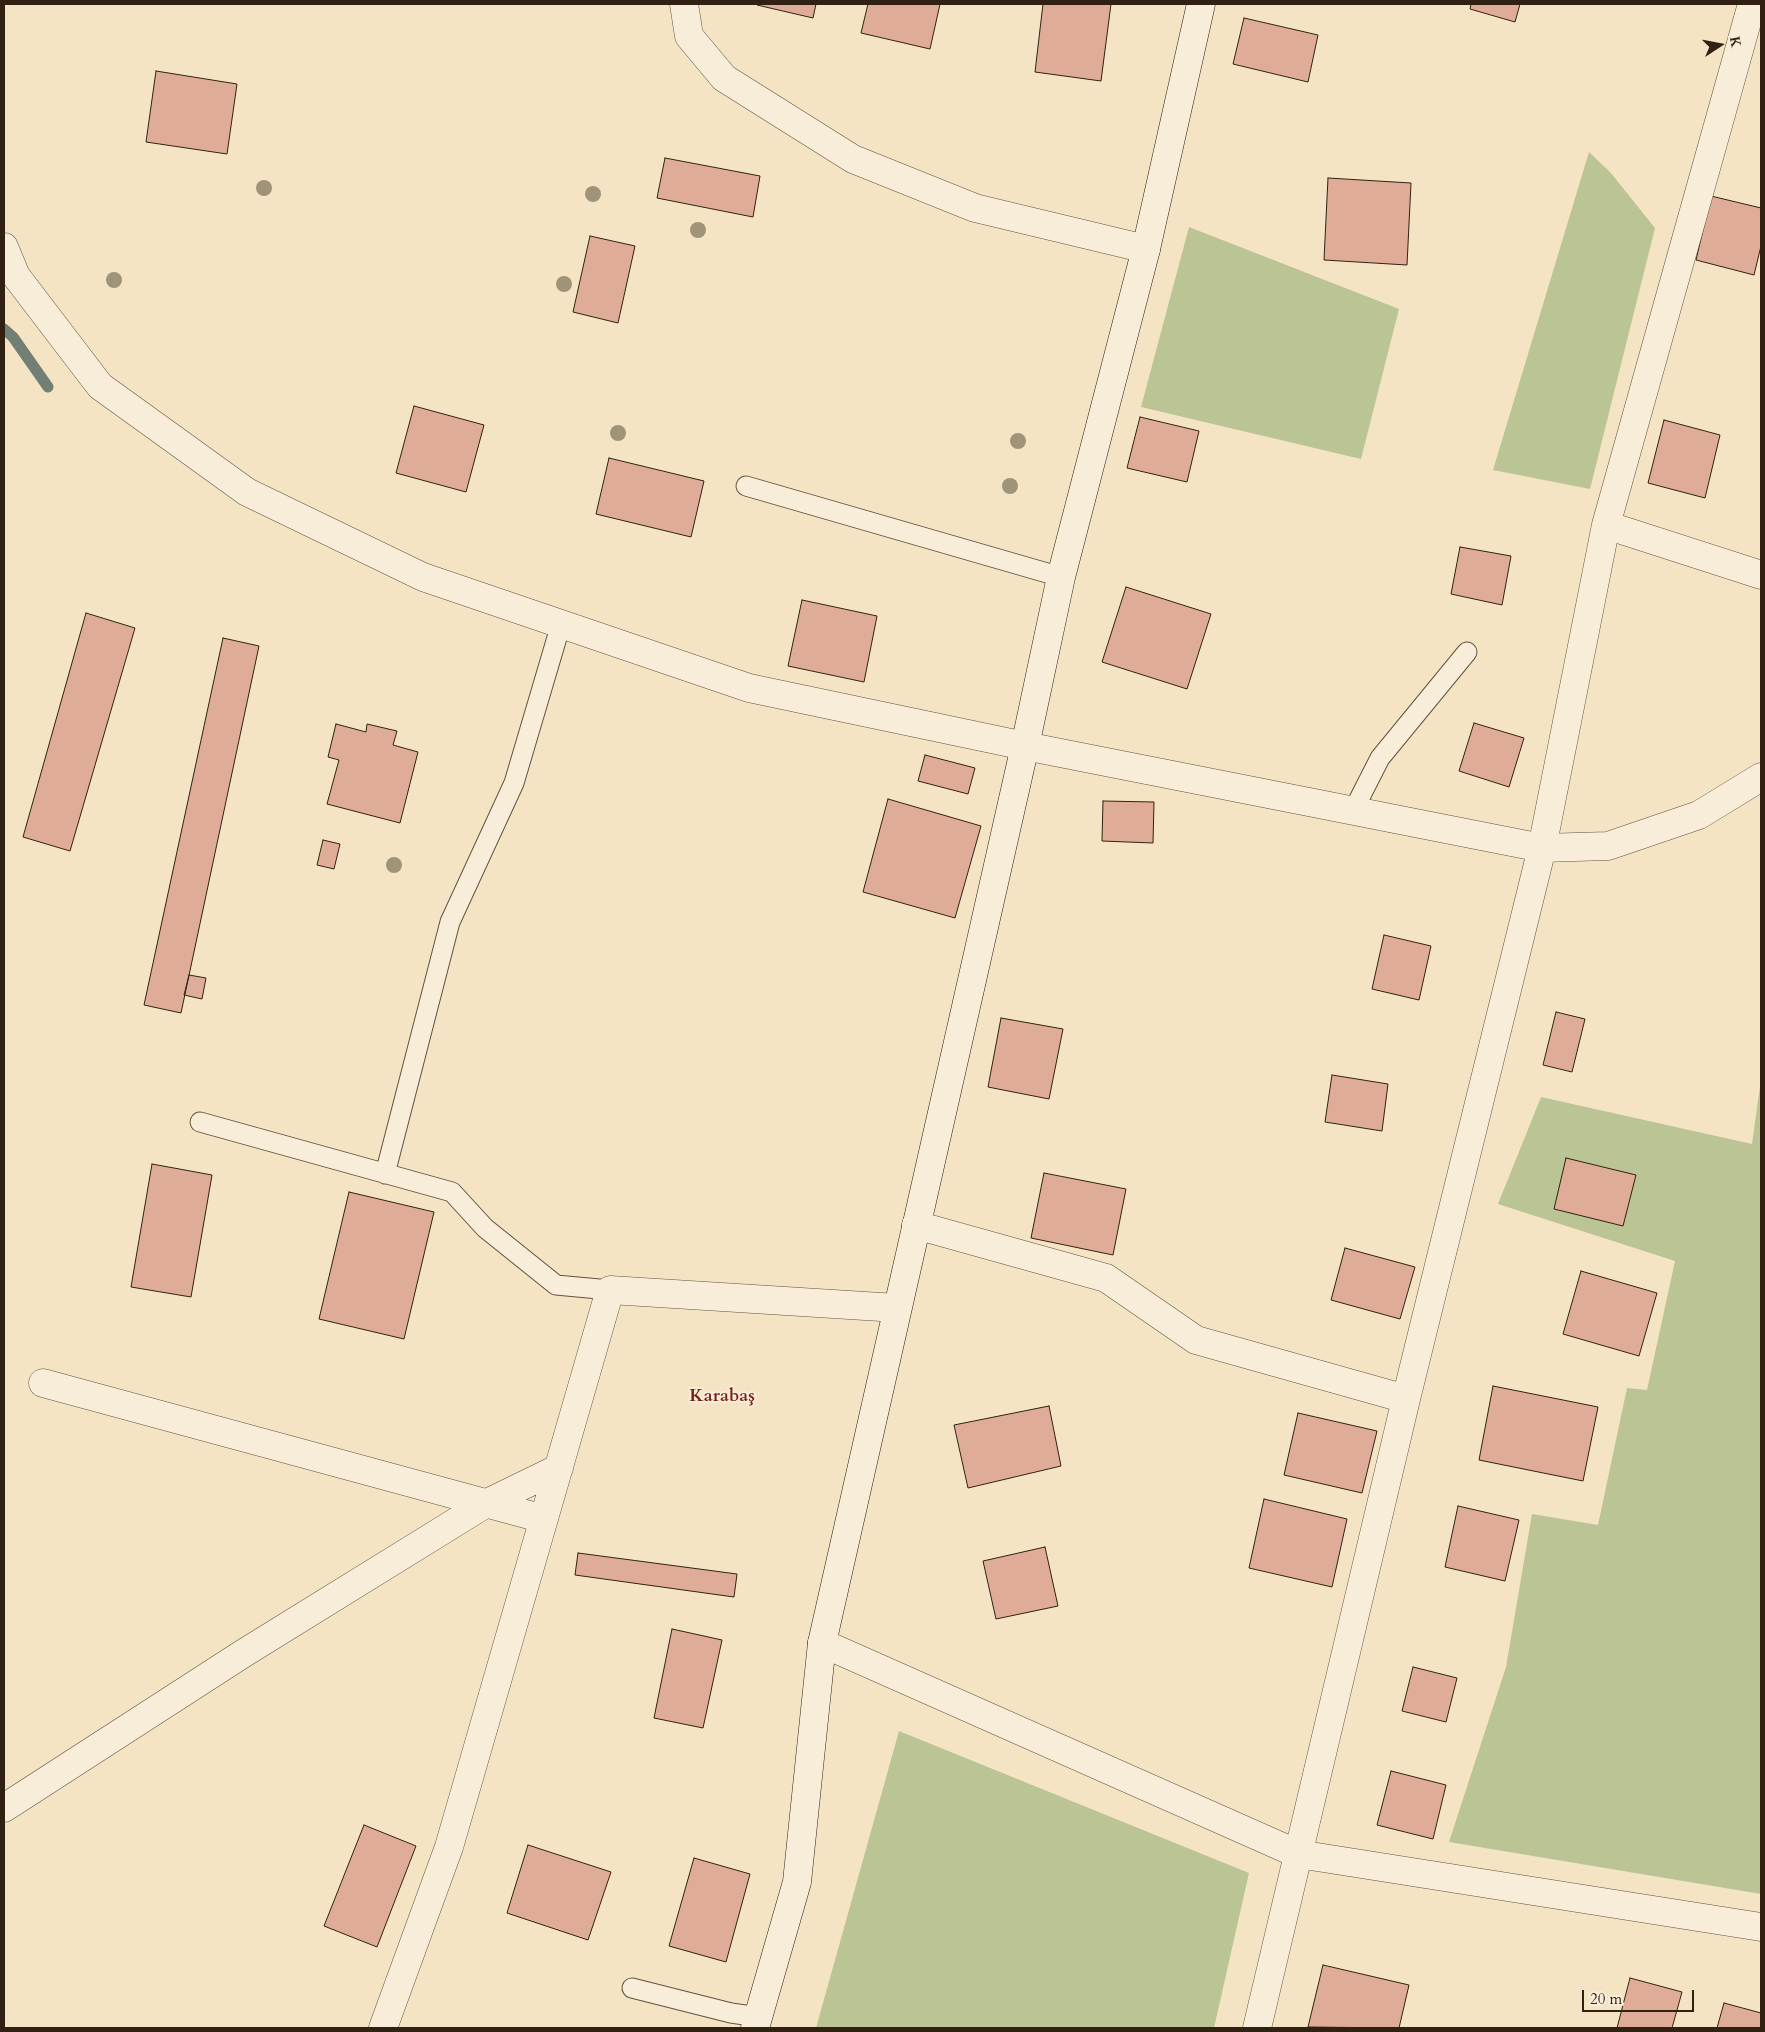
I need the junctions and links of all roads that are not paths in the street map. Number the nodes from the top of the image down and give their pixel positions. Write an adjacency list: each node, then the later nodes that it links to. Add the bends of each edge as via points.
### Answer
1 (684, 4): 5 (street, via 690,36 724,78 853,159 975,208)
2 (1201, 4): 5 (street)
3 (1752, 4): 7 (street)
4 (4, 247): 10 (street, via 16,276 100,386 247,492 423,577)
5 (1146, 248): 9 (street)
6 (746, 486): 9 (lane)
7 (1606, 525): 8 (street); 15 (street)
8 (1761, 575)
9 (1061, 577): 12 (street)
10 (560, 624): 12 (street, via 749,688); 17 (lane, via 514,783 450,922)
11 (1467, 652): 14 (lane, via 1380,758)
12 (1025, 746): 14 (street); 18 (street)
13 (1761, 776): 15 (street, via 1699,815 1608,846)
14 (1353, 811): 15 (street)
15 (1542, 848): 22 (street)
16 (200, 1122): 17 (lane)
17 (385, 1174): 19 (lane, via 452,1192 485,1228 556,1284)
18 (916, 1225): 20 (street); 22 (street, via 1106,1278 1196,1340)
19 (610, 1290): 20 (street); 23 (street)
20 (897, 1308): 26 (street)
21 (43, 1383): 24 (street)
22 (1406, 1399): 28 (street)
23 (559, 1468): 24 (street); 25 (street)
24 (485, 1504): 25 (street); 27 (street, via 244,1653)
25 (544, 1520): 32 (street, via 449,1847)
26 (822, 1643): 28 (street); 31 (street, via 797,1882)
27 (4, 1808)
28 (1298, 1854): 29 (street); 33 (street)
29 (1761, 1927)
30 (632, 1988): 31 (lane, via 731,2012)
31 (757, 2022)
32 (383, 2028)
33 (1257, 2028)

